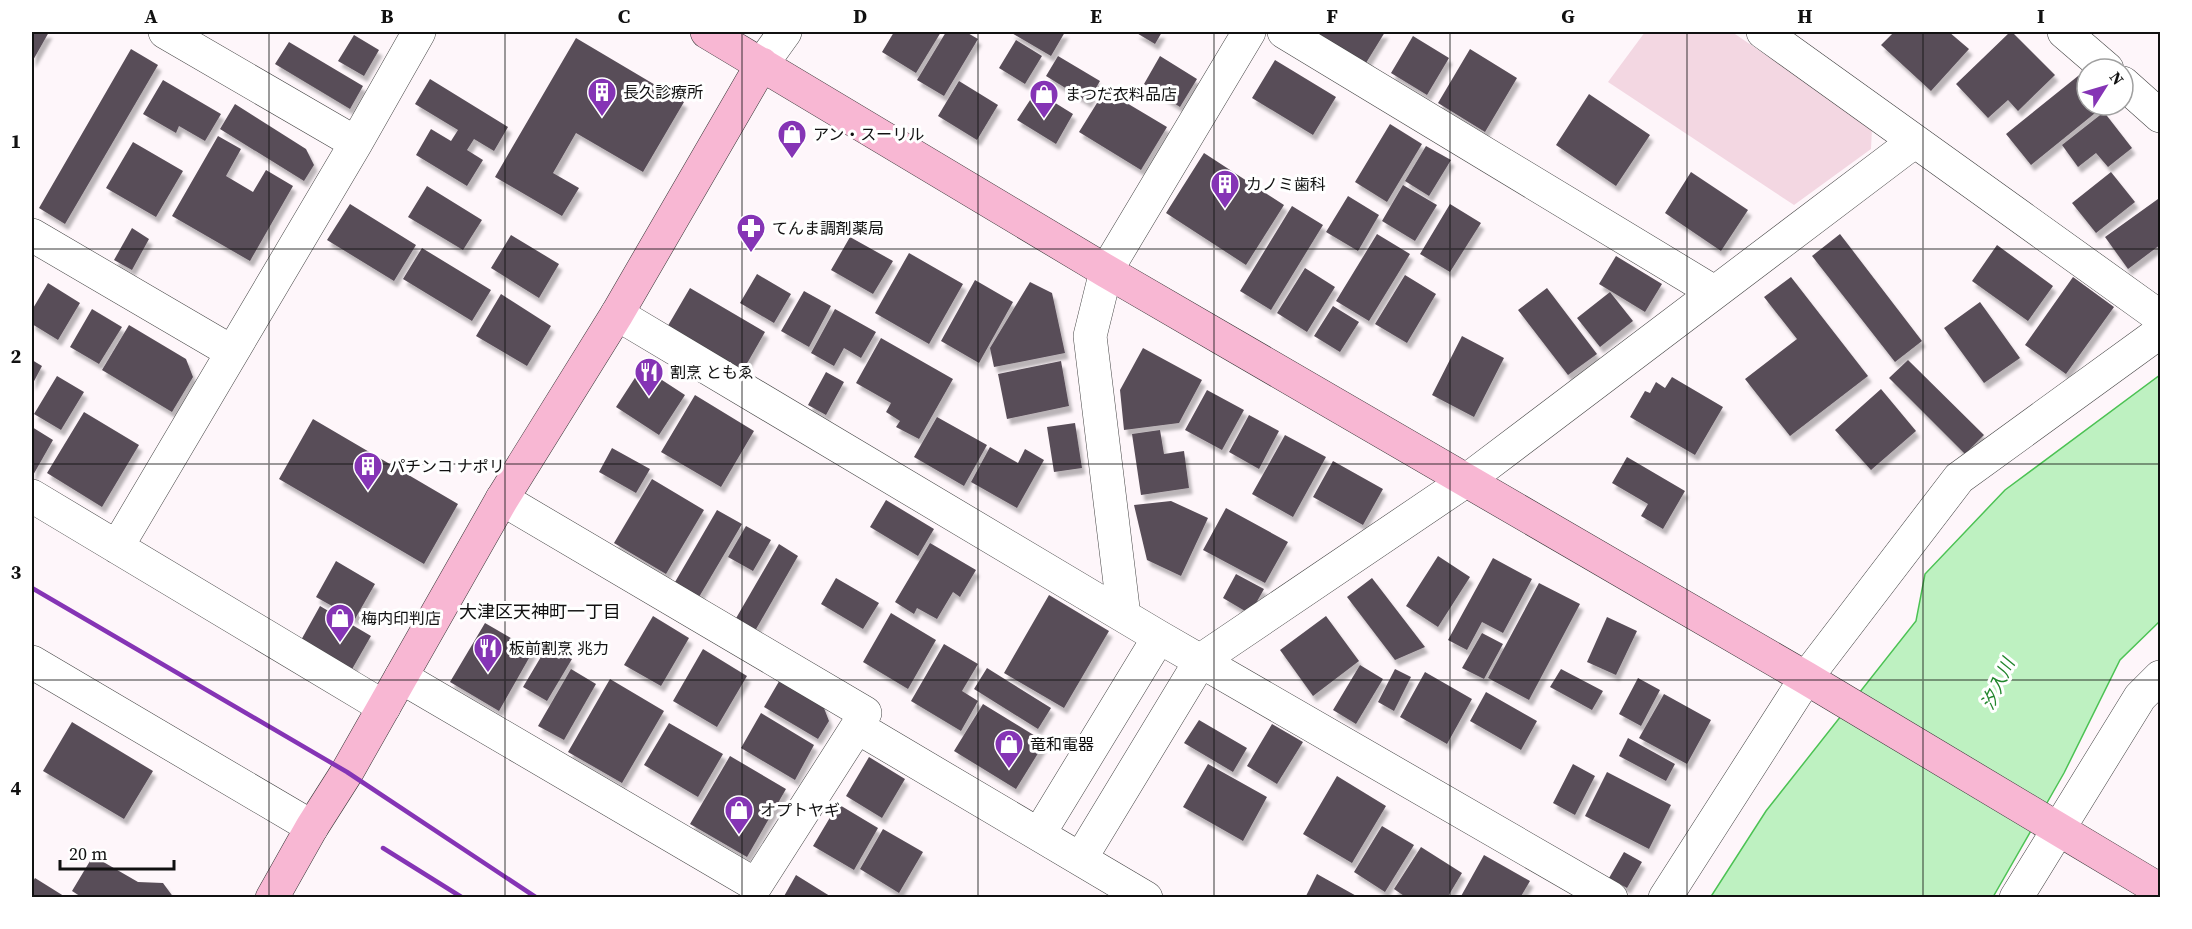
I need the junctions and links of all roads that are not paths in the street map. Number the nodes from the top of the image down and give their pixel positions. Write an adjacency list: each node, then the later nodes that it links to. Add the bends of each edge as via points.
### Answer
1 (165, 32): 14 (street)
2 (419, 32): 14 (street)
3 (707, 32): 10 (street)
4 (785, 32): 10 (street)
5 (1250, 32): 16 (street)
6 (1284, 32): 17 (street)
7 (1762, 32): 13 (street)
8 (2064, 32): 9 (street)
9 (2093, 57)
10 (762, 64): 16 (street); 18 (street)
11 (2135, 94): 12 (street)
12 (2160, 116)
13 (1915, 141): 17 (street); 19 (street)
14 (356, 143): 21 (street)
15 (32, 235): 21 (street)
16 (1106, 271): 22 (street); 26 (street, via 1090,336)
17 (1714, 292): 22 (street)
18 (617, 314): 24 (street); 26 (street)
19 (2160, 317)
20 (2160, 332): 32 (street, via 1959,478)
21 (232, 352): 25 (street)
22 (1467, 480): 28 (street); 32 (street)
23 (32, 496): 25 (street)
24 (502, 500): 31 (street); 34 (street, via 865,713)
25 (117, 547): 33 (street)
26 (1124, 616): 27 (street)
27 (1159, 637): 28 (street); 37 (street)
28 (1201, 660): 38 (street); 42 (street)
29 (35, 671): 35 (street)
30 (2160, 676): 36 (street, via 2140,696)
31 (401, 677): 33 (street); 34 (street, via 756,885)
32 (1806, 678): 36 (street); 43 (street)
33 (384, 707): 35 (street)
34 (857, 727): 37 (street)
35 (312, 827): 40 (street)
36 (2056, 830): 39 (street); 44 (street)
37 (1039, 834): 38 (street)
38 (1081, 858): 41 (street)
39 (2160, 890)
40 (272, 897)
41 (1146, 897)
42 (1611, 897)
43 (1665, 897)
44 (2016, 897)

